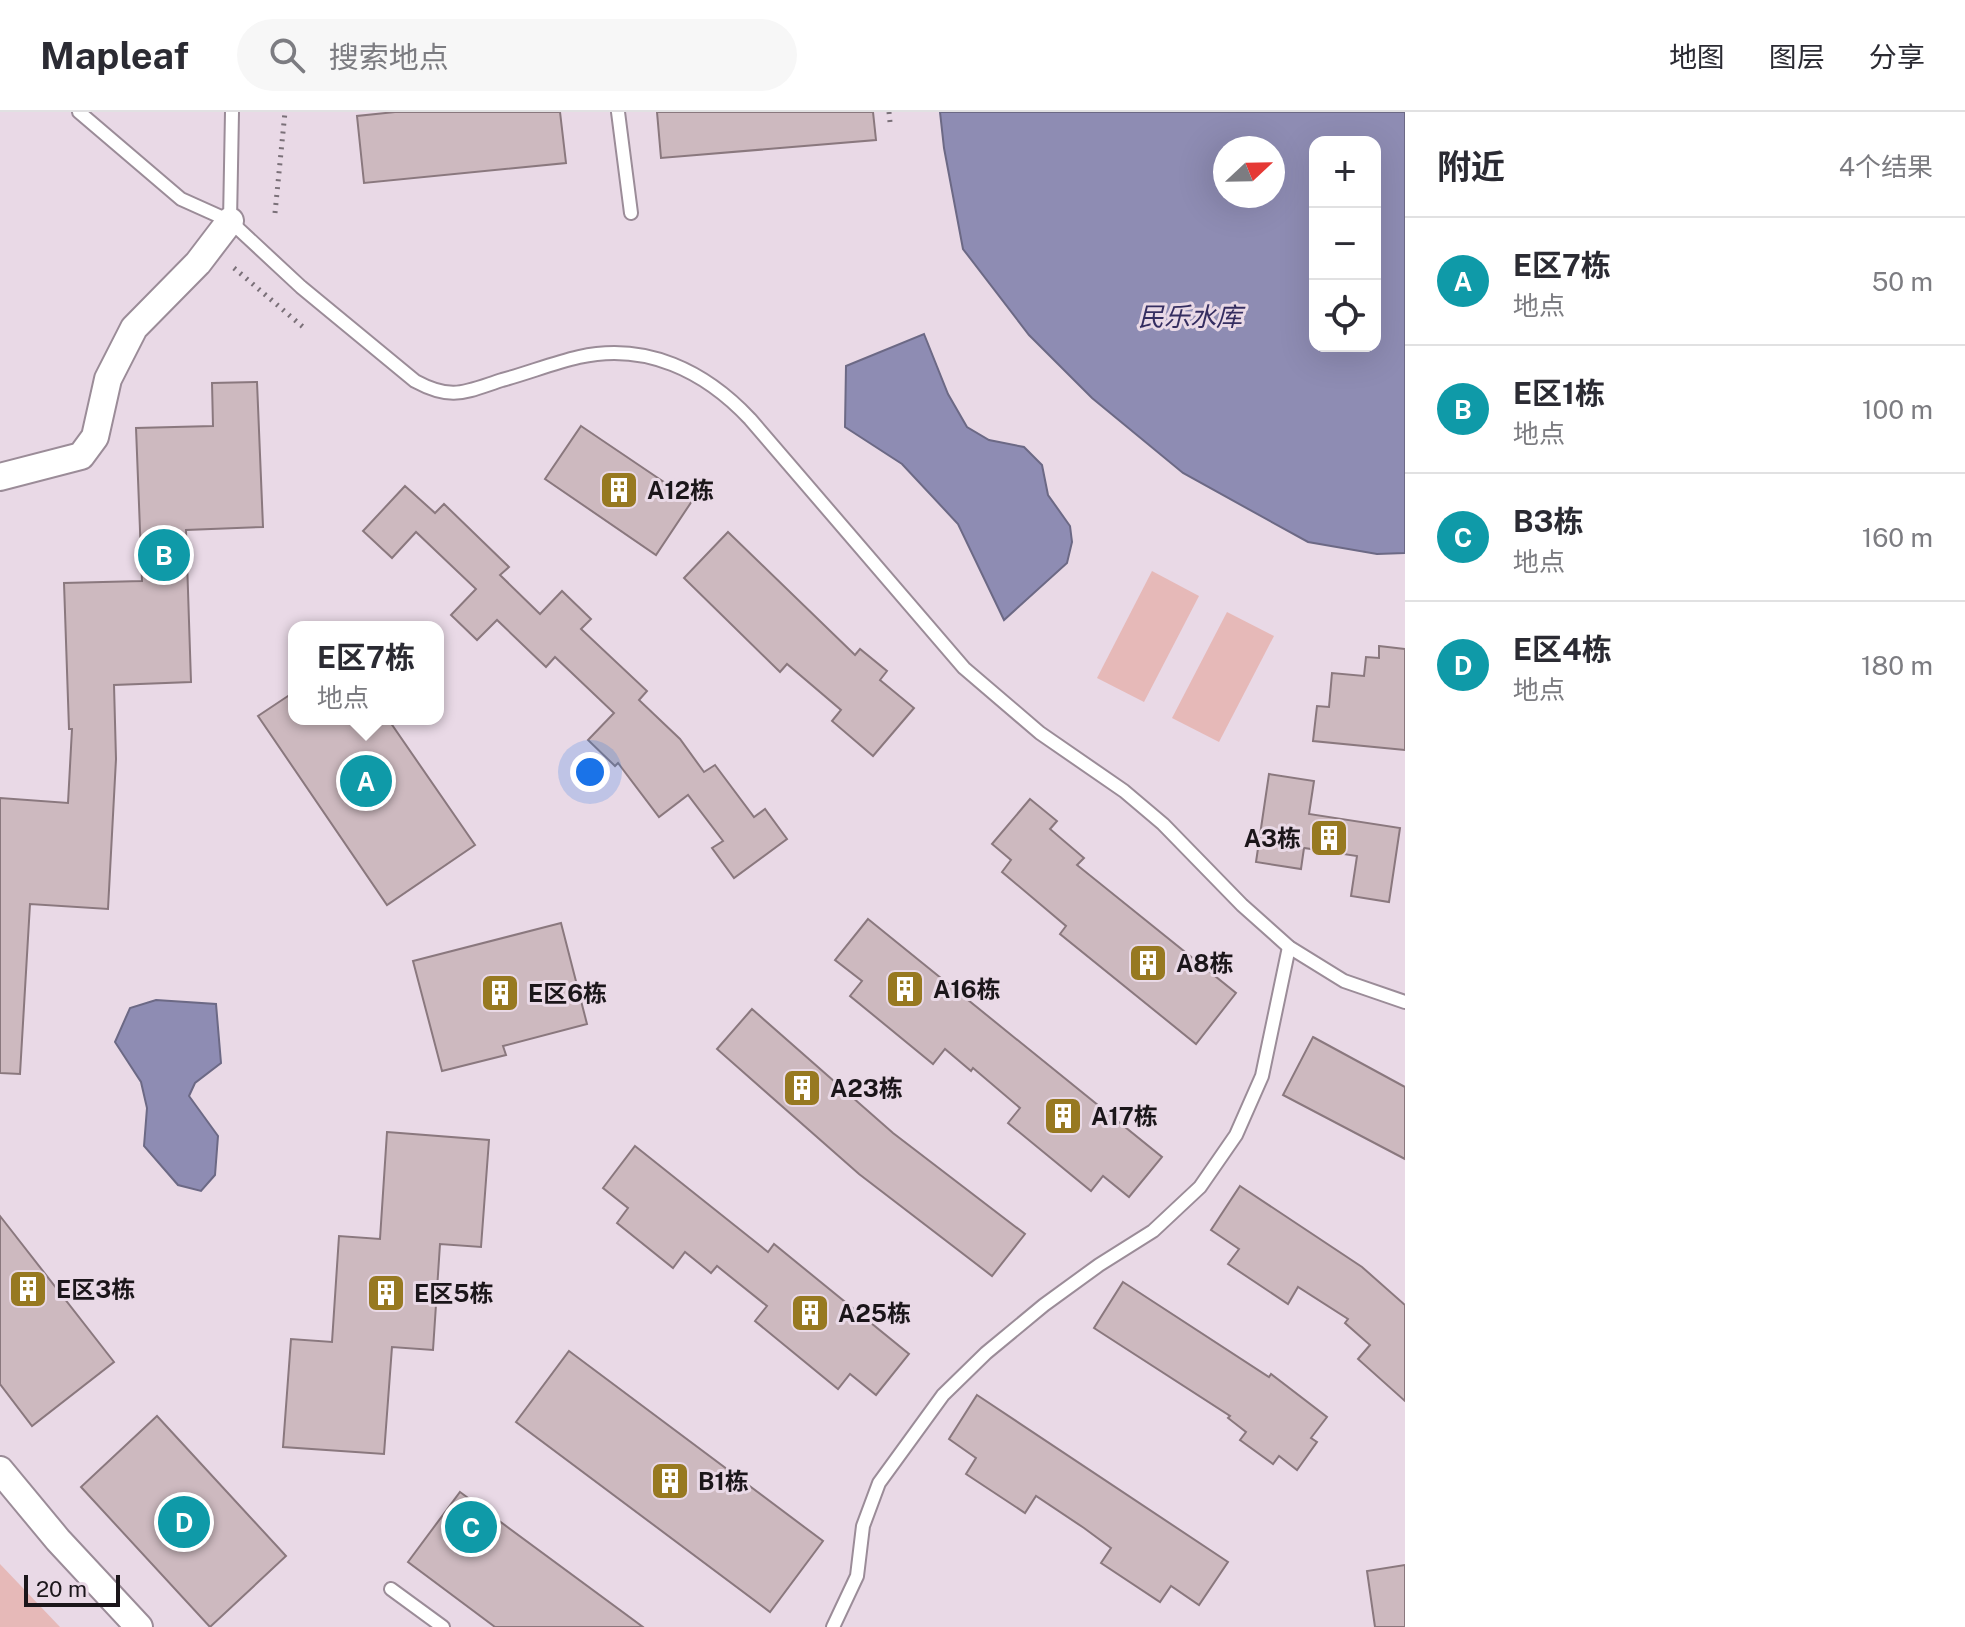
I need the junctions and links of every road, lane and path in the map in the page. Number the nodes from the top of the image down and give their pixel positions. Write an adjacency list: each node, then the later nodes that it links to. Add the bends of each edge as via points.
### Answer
1 (79, 112): 9 (lane, via 181,199)
2 (232, 112): 9 (lane)
3 (285, 112): 7 (path)
4 (618, 112): 8 (lane)
5 (889, 112): 6 (path)
6 (890, 122)
7 (275, 213)
8 (631, 213)
9 (230, 221): 12 (street, via 198,263 134,328 108,379 95,437 81,456); 13 (lane, via 324,306 435,392 458,394 606,353 660,359 710,382 750,419 964,668 1040,733 1163,824)
10 (234, 268): 11 (path)
11 (303, 327)
12 (0, 477)
13 (1289, 947): 14 (lane, via 1344,981); 19 (lane, via 1262,1076 1236,1135 1200,1187 1153,1231 1044,1305 943,1395 879,1483 863,1526 857,1576)
14 (1405, 1002)
15 (0, 1470): 17 (street)
16 (391, 1589): 18 (lane)
17 (139, 1627)
18 (443, 1627)
19 (833, 1627)

